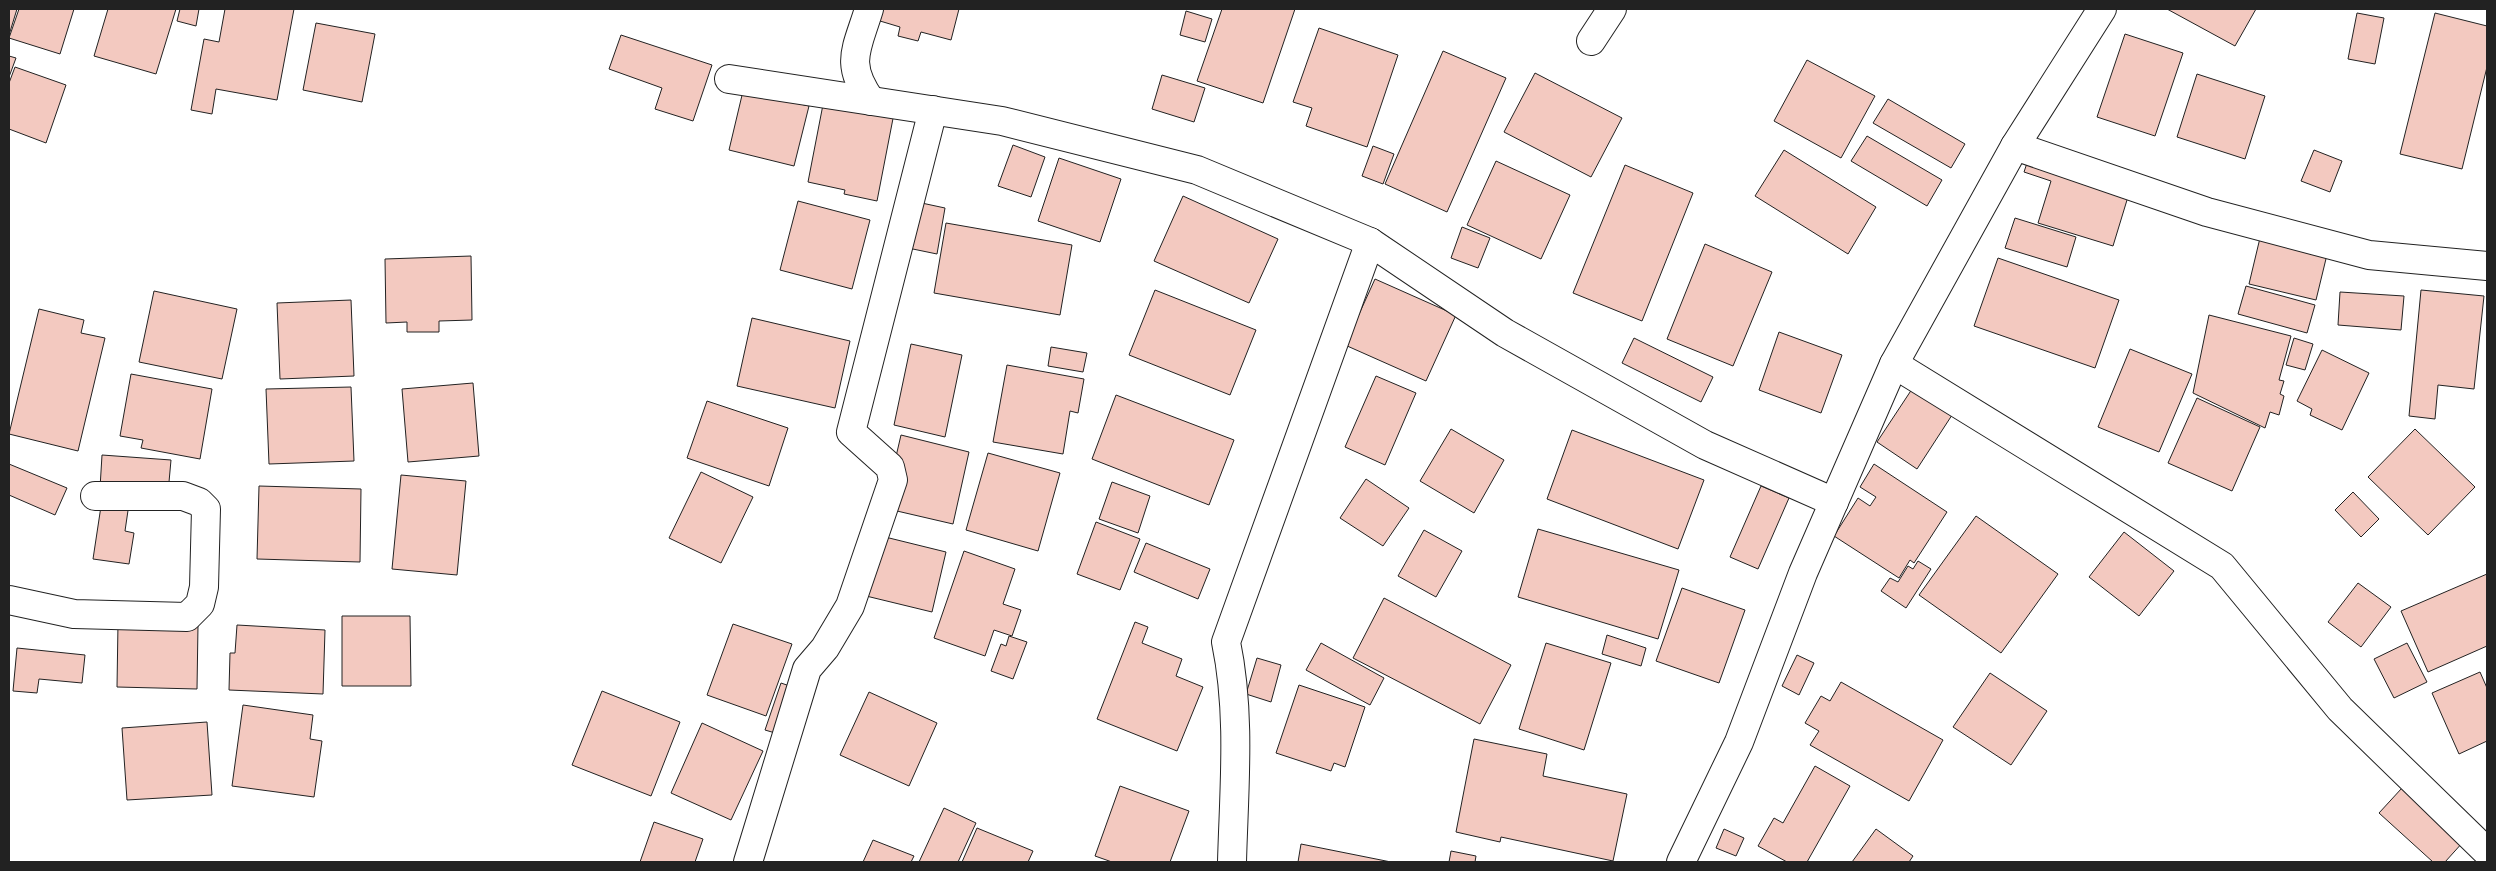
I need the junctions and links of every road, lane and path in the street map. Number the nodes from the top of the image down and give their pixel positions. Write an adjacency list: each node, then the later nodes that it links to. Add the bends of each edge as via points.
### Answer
1 (869, 9): 6 (street, via 853,63 859,85)
2 (1612, 9): 4 (street)
3 (2102, 9): 8 (street)
4 (1591, 41)
5 (729, 79): 6 (street)
6 (871, 101): 7 (street)
7 (933, 110): 9 (street, via 1002,121 1197,170); 16 (street, via 851,432 890,467 893,480 850,606 825,648 807,669)
8 (2015, 146): 10 (street, via 2207,212 2369,255); 11 (street)
9 (1370, 242): 13 (street, via 1505,333 1592,382 1705,445); 17 (street, via 1226,642 1236,715)
10 (2487, 266)
11 (1894, 364): 13 (street); 15 (street, via 2222,566 2340,709)
12 (95, 496): 14 (street, via 183,496 199,502 206,509 204,587 200,604 187,617 74,614)
13 (1834, 502): 18 (street, via 1803,573 1739,742)
14 (9, 600)
15 (2487, 852)
16 (748, 862)
17 (1232, 862)
18 (1681, 862)

